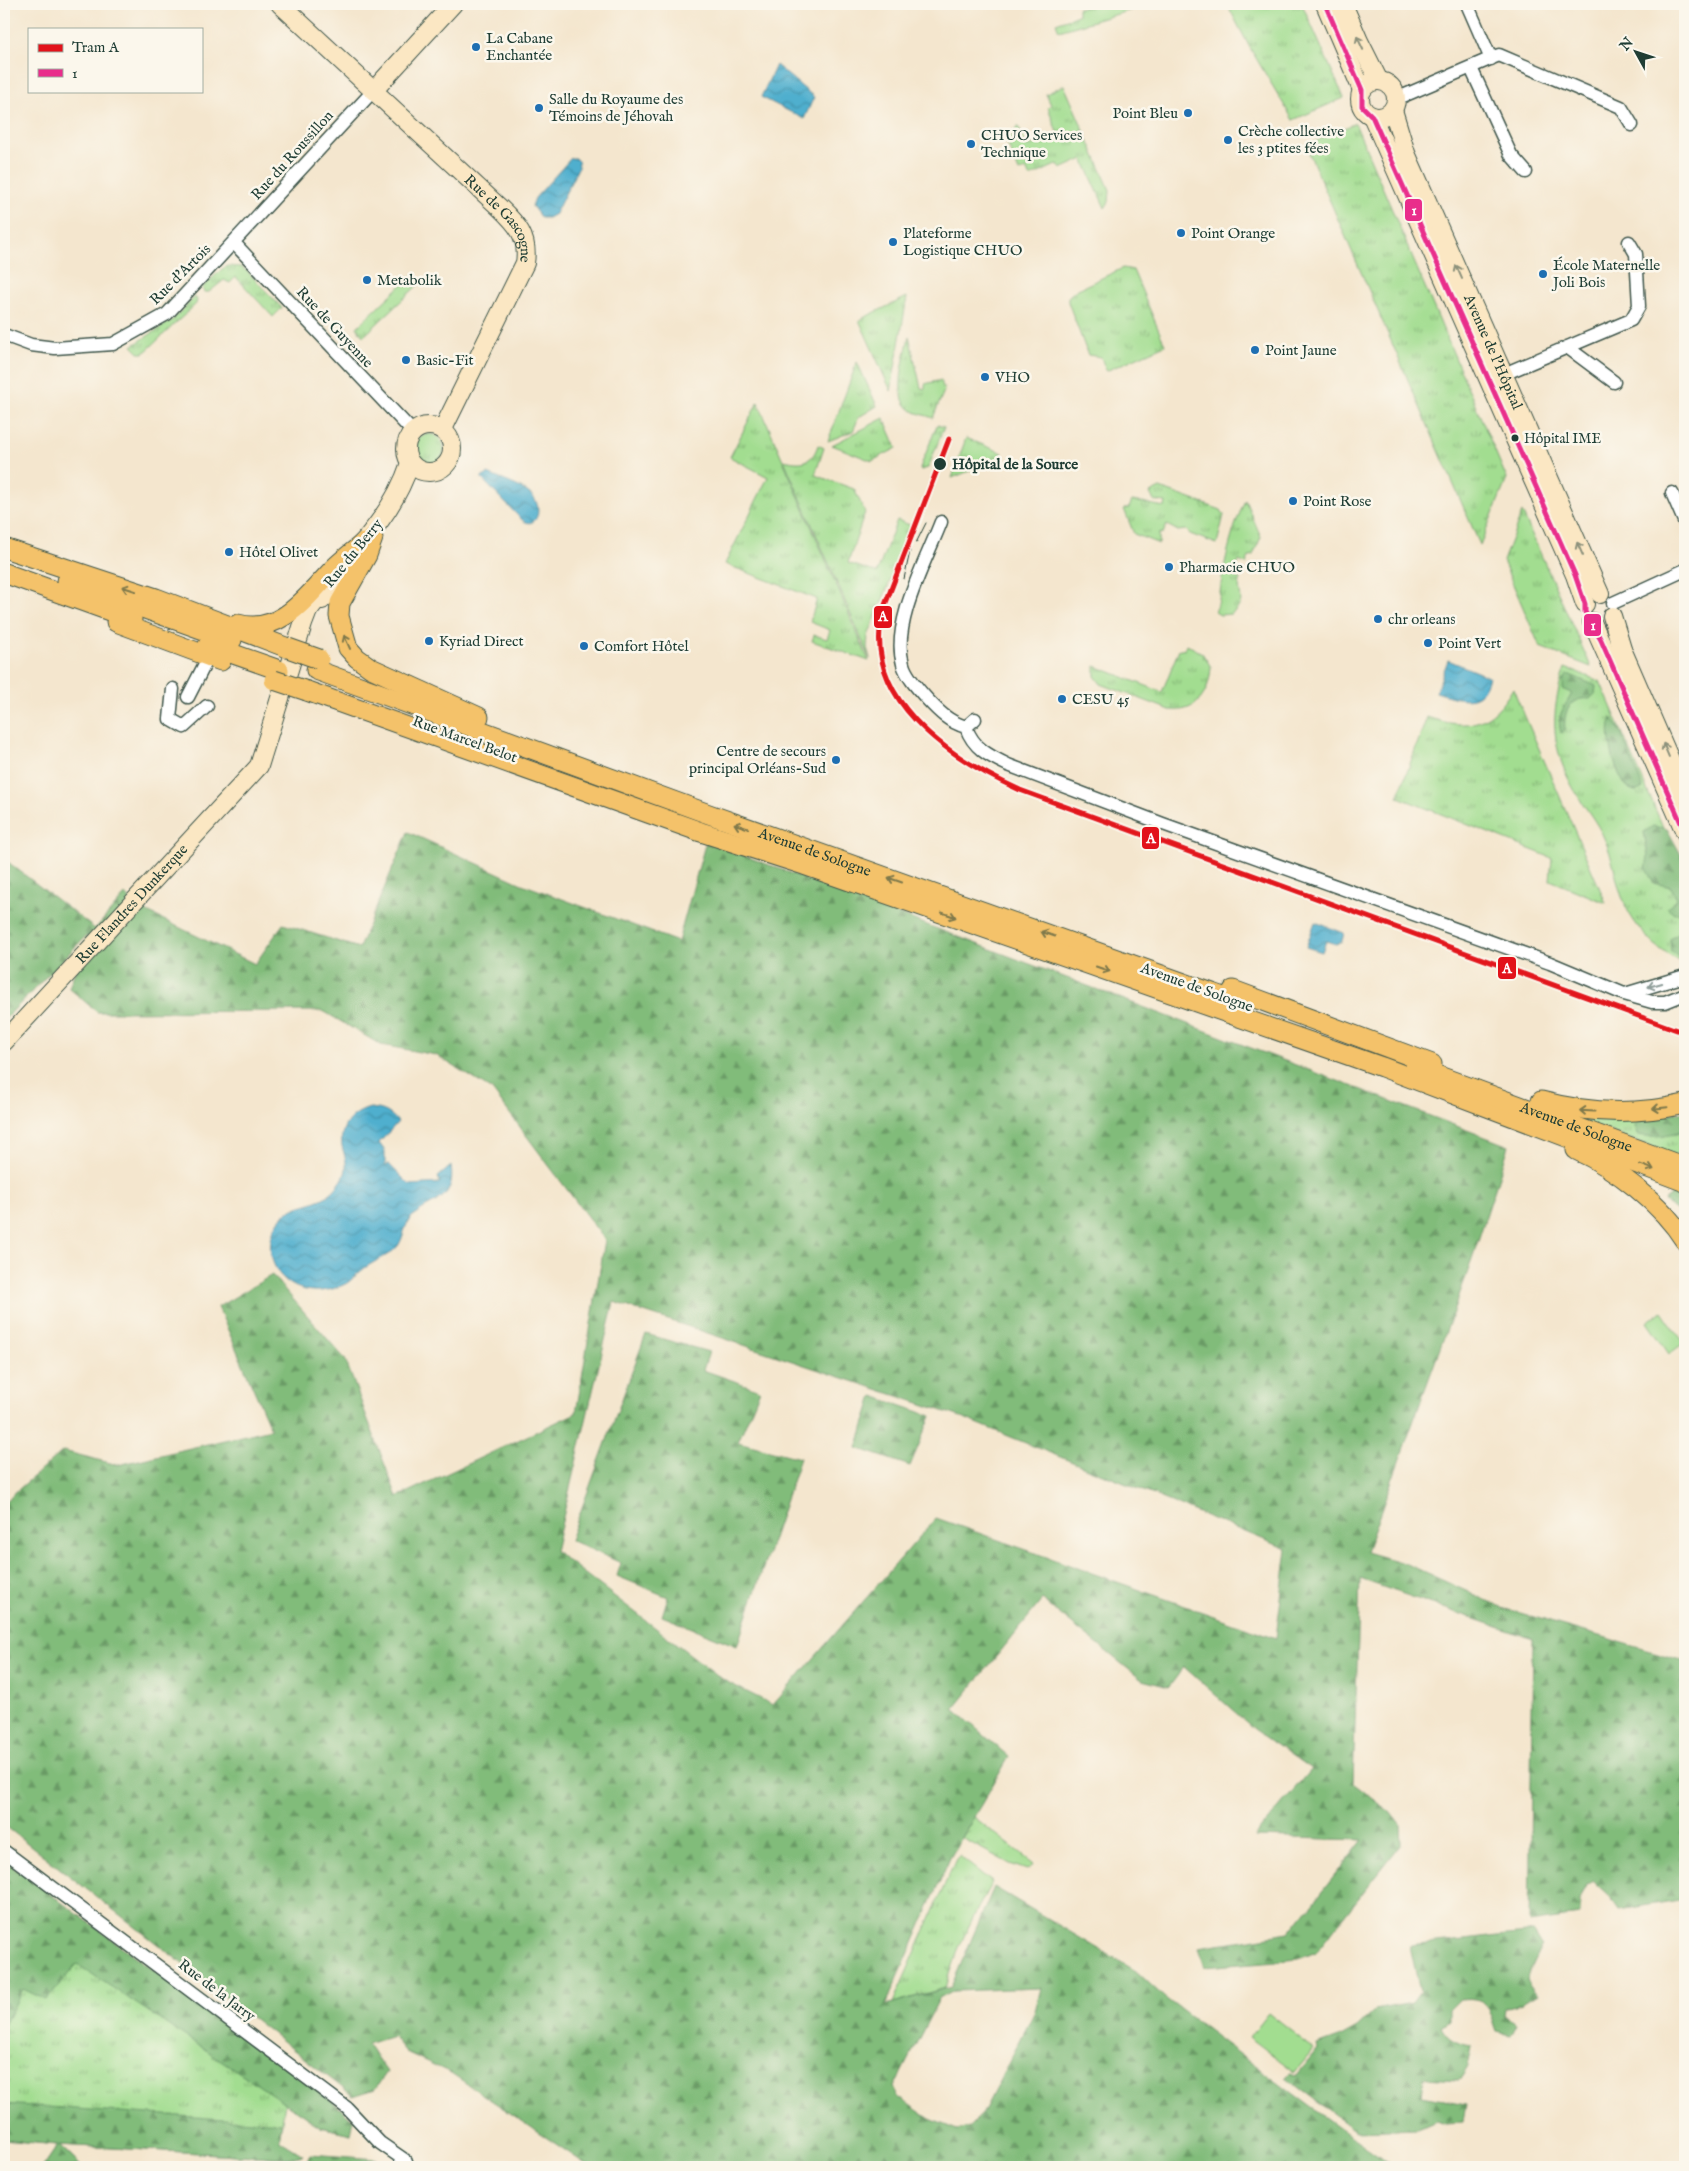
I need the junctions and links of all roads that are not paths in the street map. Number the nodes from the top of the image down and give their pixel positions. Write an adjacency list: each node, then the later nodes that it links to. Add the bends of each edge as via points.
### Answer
1 (280, 4): 9 (street, Rue de Gascogne)
2 (453, 4): 9 (street)
3 (1324, 4): 10 (street)
4 (1343, 4): 8 (street, one-way to 4)
5 (1467, 4): 6 (street)
6 (1490, 59): 7 (street); 13 (street, via 1500,55 1620,107)
7 (1471, 68): 11 (street); 14 (street, via 1511,154)
8 (1379, 81): 10 (street); 11 (street, via 1389,85)
9 (374, 90): 15 (street, Rue du Roussillon); 21 (street, Rue de Gascogne, via 516,223 526,243 525,263)
10 (1362, 90): 12 (street, via 1361,105)
11 (1394, 104): 12 (street, via 1384,116); 19 (street, Avenue de l'Hôpital, one-way to 11, via 1406,153)
12 (1372, 116): 19 (street, Avenue de l'Hôpital)
13 (1632, 125)
14 (1526, 172)
15 (234, 242): 17 (street, Rue d'Artois, via 167,314 113,344 55,348 31,345); 22 (street, Rue de Guyenne)
16 (1629, 242): 18 (street, via 1636,254 1639,306 1631,320)
17 (4, 335)
18 (1567, 347): 19 (street); 20 (street)
19 (1499, 379): 33 (street, Avenue de l'Hôpital); 34 (street, Avenue de l'Hôpital, one-way to 19, via 1521,417)
20 (1614, 382)
21 (443, 430): 22 (street, via 430,425); 23 (street, via 453,448 450,461 434,472)
22 (413, 432): 23 (street, via 406,449)
23 (416, 467): 27 (street, Rue du Berry, via 391,514)
24 (1672, 493): 26 (street)
25 (941, 522): 51 (street, via 904,617 899,640 903,666 921,693 955,724 971,723 970,739 974,744 1008,765 1550,963)
26 (1685, 523)
27 (368, 540): 35 (main road, via 335,567 299,605 273,622 259,626 243,625); 39 (street, Rue du Berry, via 317,606); 42 (main road, one-way to 27, via 370,668 348,648 339,616 340,603 367,555)
28 (4, 548): 35 (main road, one-way to 28)
29 (4, 559): 36 (main road)
30 (1685, 570): 34 (street)
31 (4, 573): 36 (main road)
32 (4, 582): 38 (main road)
33 (1585, 604): 34 (street, via 1591,597); 37 (street, via 1585,612)
34 (1608, 604): 37 (street, via 1606,622); 46 (street, Avenue de l'Hôpital, one-way to 34, via 1622,649)
35 (176, 605): 39 (main road)
36 (128, 610): 39 (main road, Rue Marcel Belot)
37 (1592, 622): 48 (street)
38 (209, 656): 39 (main road); 43 (street)
39 (285, 660): 40 (main road, Rue Marcel Belot); 45 (street, Rue du Berry)
40 (313, 675): 42 (main road); 47 (main road, Rue Marcel Belot); 54 (main road, Rue Marcel Belot, one-way to 54, via 804,865)
41 (173, 689): 44 (street, via 170,719 184,727)
42 (430, 696): 47 (main road)
43 (188, 697)
44 (207, 706)
45 (259, 766): 53 (street, Rue Flandres Dunkerque)
46 (1685, 794)
47 (706, 813): 49 (main road, Avenue de Sologne, one-way to 47)
48 (1685, 832)
49 (1081, 946): 55 (main road, one-way to 49, via 1624,1113 1572,1110 1512,1094 1179,970); 56 (main road, Avenue de Sologne)
50 (1681, 978): 51 (street, one-way to 51); 52 (street)
51 (1624, 994): 52 (street, via 1652,1002 1665,1002)
52 (1681, 996)
53 (4, 1042)
54 (1438, 1089): 57 (main road, one-way to 57); 58 (main road, via 1580,1152 1626,1180 1649,1198)
55 (1685, 1104)
56 (1685, 1167)
57 (1685, 1182)
58 (1685, 1240)
59 (4, 1851): 60 (street, Rue de la Jarry, via 347,2108 380,2143)
60 (406, 2161)

